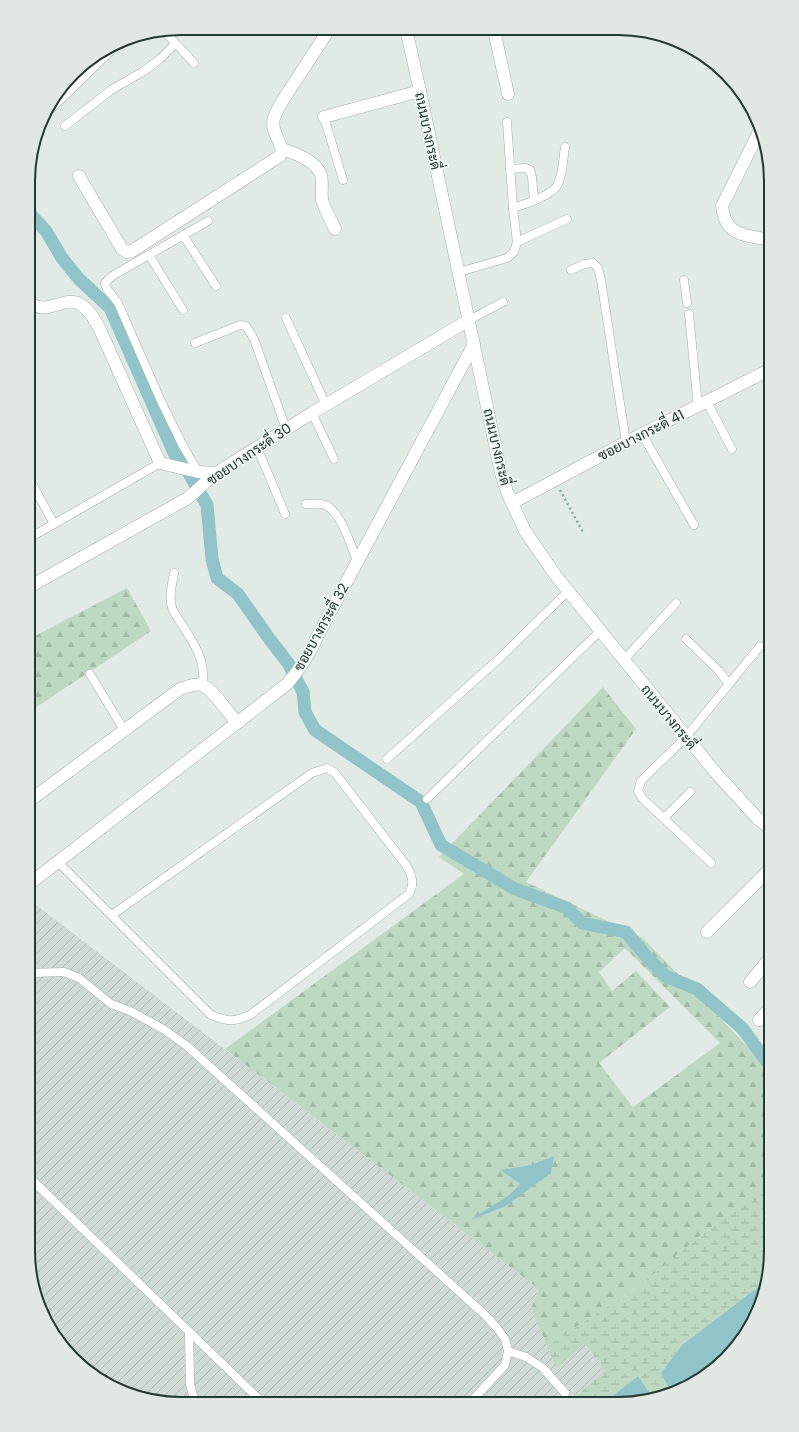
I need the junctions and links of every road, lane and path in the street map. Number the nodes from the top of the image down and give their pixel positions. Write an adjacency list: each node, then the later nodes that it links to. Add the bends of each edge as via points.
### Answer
1 (168, 35): 5 (lane)
2 (325, 35): 16 (street, via 283,100 274,119 274,134)
3 (410, 35): 8 (street, ถนนบางกระดี่)
4 (495, 35): 10 (street)
5 (175, 44): 7 (lane); 13 (lane, via 144,71 111,90)
6 (96, 63): 9 (street)
7 (194, 63)
8 (420, 92): 11 (street); 30 (street, ถนนบางกระดี่)
9 (64, 94)
10 (508, 94)
11 (324, 117): 19 (lane)
12 (507, 122): 17 (lane)
13 (65, 126)
14 (757, 136): 26 (street, via 722,206 723,216 735,232)
15 (565, 147): 20 (lane, via 558,185 552,192)
16 (282, 150): 18 (street, via 280,156 265,166 127,252 118,244); 24 (street, via 296,153 316,168 320,174 322,200)
17 (510, 169): 20 (lane, via 530,170); 21 (lane)
18 (79, 176)
19 (344, 180)
20 (534, 200): 21 (lane)
21 (513, 208): 27 (lane)
22 (567, 219): 27 (lane)
23 (208, 222): 25 (lane)
24 (335, 229)
25 (183, 235): 28 (lane); 32 (lane)
26 (764, 238)
27 (517, 242): 30 (lane, via 514,252 507,258)
28 (148, 255): 36 (lane); 53 (lane, via 112,276 105,283 118,303 160,399)
29 (571, 270): 48 (lane, via 593,263 598,268)
30 (459, 272): 39 (street, ถนนบางกระดี่)
31 (684, 280): 34 (lane)
32 (216, 286)
33 (503, 302): 39 (lane)
34 (687, 303)
35 (35, 307): 52 (street, via 78,303 87,309 101,332)
36 (183, 310)
37 (689, 314): 43 (lane)
38 (286, 318): 44 (lane)
39 (469, 320): 41 (street, ถนนบางกระดี่); 44 (street, ซอยบางกระดี่ 30)
40 (195, 343): 46 (lane, via 240,325 246,326 254,339)
41 (474, 344): 57 (street, ถนนบางกระดี่, via 501,473); 64 (street, ซอยบางกระดี่ 32)
42 (764, 373): 43 (street, ซอยบางกระดี่ 41)
43 (702, 404): 47 (street, ซอยบางกระดี่ 41); 50 (lane)
44 (326, 405): 45 (street, ซอยบางกระดี่ 30)
45 (312, 413): 46 (street, ซอยบางกระดี่ 30); 51 (lane)
46 (286, 429): 49 (street, ซอยบางกระดี่ 30)
47 (642, 434): 48 (street, ซอยบางกระดี่ 41); 61 (lane)
48 (626, 442): 55 (street, ซอยบางกระดี่ 41)
49 (257, 447): 54 (street, ซอยบางกระดี่ 30); 59 (lane)
50 (732, 449)
51 (334, 459)
52 (160, 463): 53 (street); 60 (lane)
53 (198, 472): 54 (street)
54 (216, 473): 66 (street, ซอยบางกระดี่ 30, via 191,496)
55 (554, 480): 57 (street, ซอยบางกระดี่ 41); 62 (path)
56 (35, 489): 60 (lane)
57 (512, 502): 67 (street, ถนนบางกระดี่, via 525,531)
58 (306, 504): 64 (lane, via 325,505 333,511 341,523)
59 (285, 514)
60 (54, 524): 63 (lane)
61 (694, 525)
62 (584, 534)
63 (35, 535)
64 (357, 561): 76 (street, ซอยบางกระดี่ 32, via 298,672 287,684)
65 (174, 573): 75 (lane, via 171,590 173,610 202,661)
66 (35, 584)
67 (568, 591): 69 (street, ถนนบางกระดี่); 79 (lane, via 502,656)
68 (676, 603): 72 (lane)
69 (600, 631): 72 (street, ถนนบางกระดี่); 82 (lane)
70 (686, 639): 74 (lane)
71 (760, 646): 74 (lane)
72 (624, 660): 78 (street, ถนนบางกระดี่)
73 (90, 674): 77 (lane)
74 (729, 684): 78 (lane)
75 (203, 686): 76 (street); 77 (street, via 194,685 180,689)
76 (237, 723): 85 (street, ซอยบางกระดี่ 32)
77 (124, 730): 81 (street)
78 (686, 737): 83 (lane, via 641,781 638,791); 84 (street, ถนนบางกระดี่, via 757,818)
79 (387, 759)
80 (690, 792): 83 (lane)
81 (35, 796)
82 (427, 799)
83 (664, 818): 86 (lane)
84 (764, 821)
85 (58, 862): 88 (street, ซอยบางกระดี่ 32); 89 (lane)
86 (711, 863)
87 (764, 875): 90 (street)
88 (35, 880)
89 (112, 916): 89 (lane, via 211,1015 226,1021 239,1020 250,1015 409,894 413,886 412,875 335,773 327,768 312,773)
90 (707, 932)
91 (764, 966): 93 (street)
92 (35, 973): 98 (lane, via 64,972 79,978 111,1004 163,1029 187,1046 484,1314 497,1328)
93 (750, 982)
94 (764, 1015): 95 (street)
95 (759, 1020)
96 (35, 1183): 97 (lane)
97 (189, 1332): 100 (lane, via 190,1384); 101 (lane)
98 (508, 1351): 99 (lane, via 526,1357 543,1368); 102 (lane, via 505,1365)
99 (565, 1393)
100 (193, 1397)
101 (257, 1397)
102 (475, 1397)

